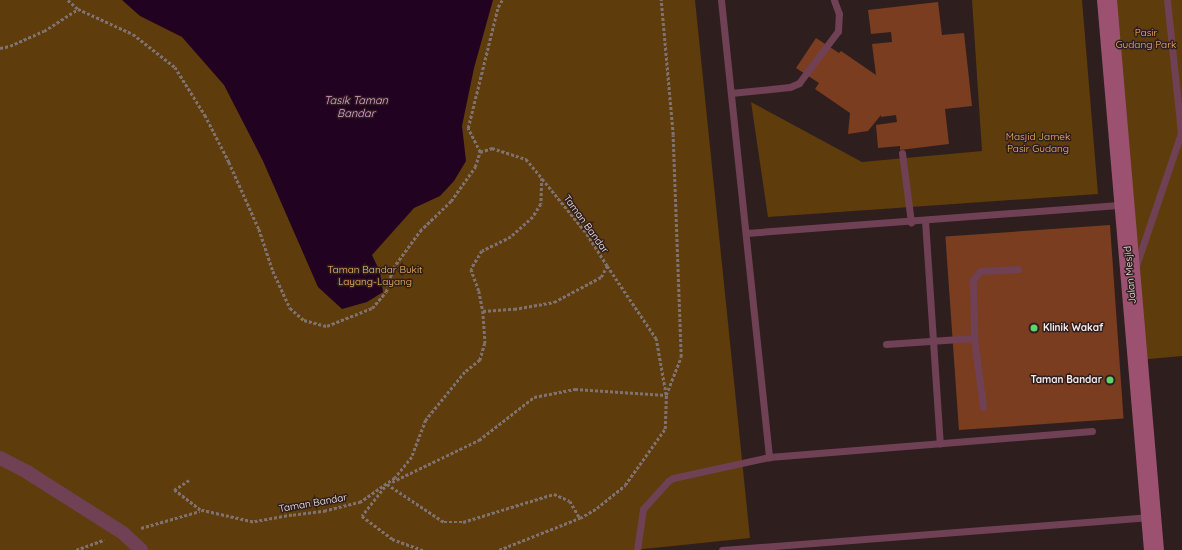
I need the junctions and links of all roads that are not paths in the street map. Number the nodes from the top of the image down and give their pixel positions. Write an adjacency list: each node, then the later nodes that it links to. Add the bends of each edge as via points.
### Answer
1 (721, 0): 5 (lane)
2 (834, 0): 5 (lane, via 839,14 838,31 799,83)
3 (1107, 0): 7 (main road, Jalan Mesjid)
4 (1167, 0): 12 (lane, via 1180,133)
5 (731, 93): 10 (lane)
6 (902, 153): 9 (lane)
7 (1124, 205): 8 (lane); 12 (main road, Jalan Mesjid)
8 (925, 220): 9 (lane); 14 (lane)
9 (911, 222): 10 (lane)
10 (746, 232): 19 (lane)
11 (1018, 269): 13 (lane, via 980,271 976,274 973,280)
12 (1131, 282): 21 (main road, Jalan Mesjid)
13 (974, 338): 14 (lane); 16 (lane)
14 (933, 340): 15 (lane); 18 (lane)
15 (886, 344)
16 (983, 407)
17 (1092, 431): 18 (lane)
18 (940, 443): 19 (lane)
19 (769, 457): 23 (lane, via 670,479 643,509)
20 (0, 458): 22 (street, via 27,472 123,533)
21 (1151, 517): 24 (lane); 25 (main road, Jalan Mesjid)
22 (141, 550)
23 (638, 550)
24 (722, 550)
25 (1154, 550)

